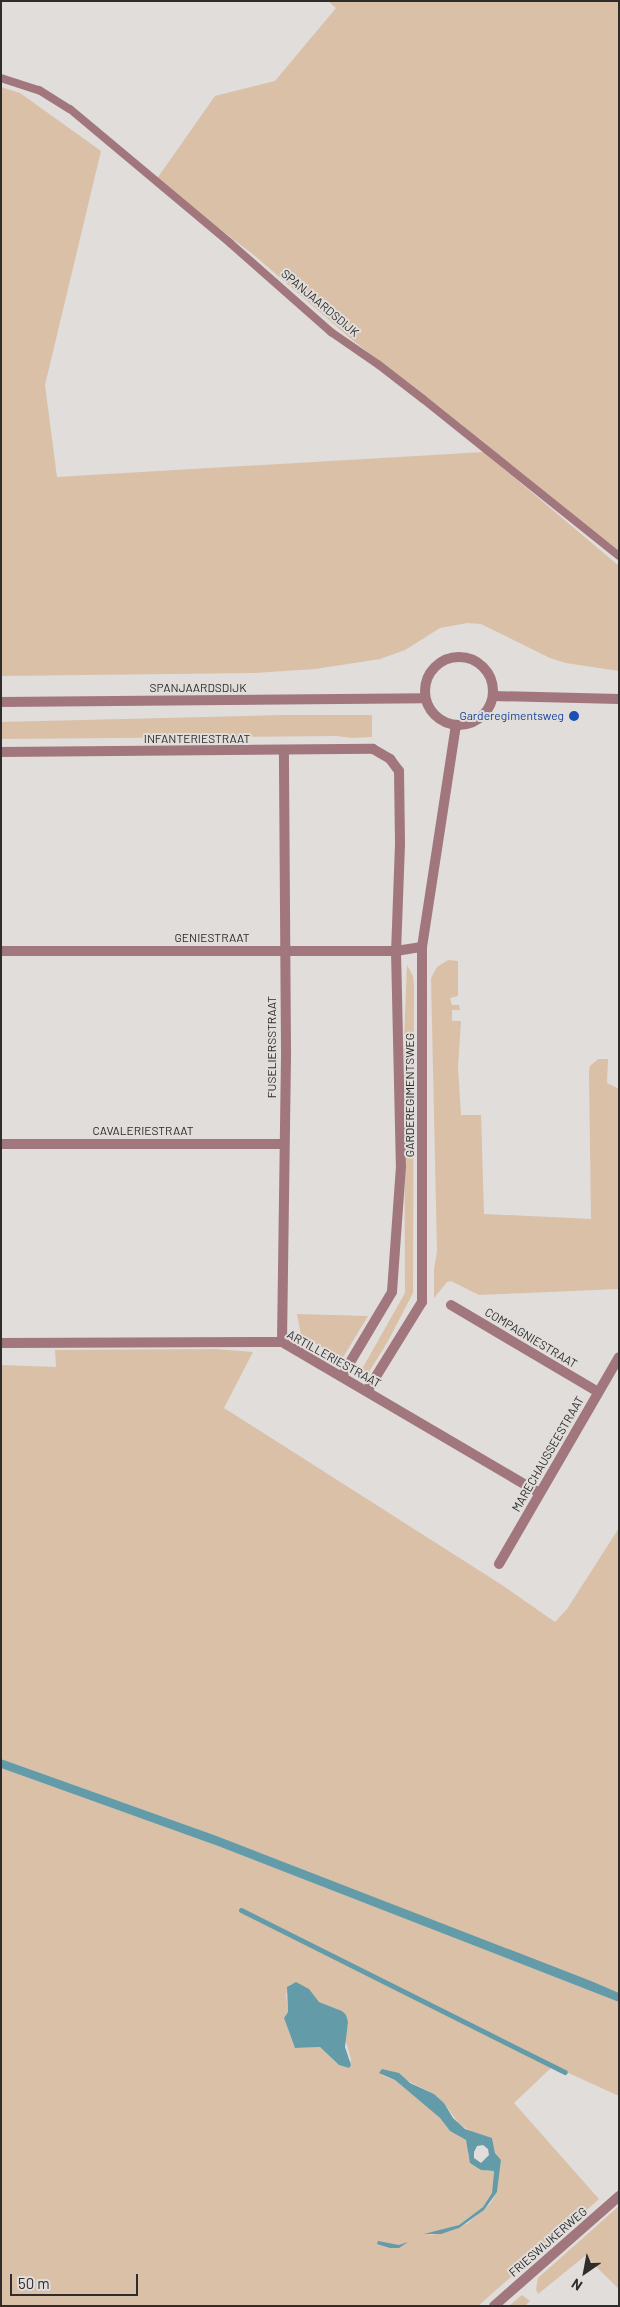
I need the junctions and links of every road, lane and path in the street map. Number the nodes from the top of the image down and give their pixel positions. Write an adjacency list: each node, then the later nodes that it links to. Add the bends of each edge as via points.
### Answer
1 (1, 78): 2 (lane, SPANJAARDSDIJK, via 39,90 70,109 331,332 416,393)
2 (619, 556)
3 (493, 696): 4 (street, via 493,683 487,671 477,662 458,657 439,663 430,672); 5 (street); 7 (street, via 484,715 467,725)
4 (425, 698): 6 (street, SPANJAARDSDIJK); 7 (street, via 437,718)
5 (619, 699)
6 (1, 702)
7 (456, 726): 11 (street, GARDEREGIMENTSWEG)
8 (284, 751): 9 (street, INFANTERIESTRAAT); 10 (street, INFANTERIESTRAAT, via 373,749); 12 (street, FUSELIERSSTRAAT)
9 (1, 752)
10 (390, 759): 14 (street, GARDEREGIMENTSWEG, via 398,771 400,844)
11 (422, 947): 14 (street, GENIESTRAAT); 22 (street, GARDEREGIMENTSWEG, via 422,1302)
12 (284, 950): 13 (street, GENIESTRAAT); 14 (street, GENIESTRAAT); 16 (street, FUSELIERSSTRAAT)
13 (1, 951)
14 (396, 952): 21 (street, GARDEREGIMENTSWEG, via 401,1166 392,1292)
15 (1, 1144): 16 (street, CAVALERIESTRAAT)
16 (284, 1144): 18 (street, FUSELIERSSTRAAT)
17 (451, 1305): 23 (street, COMPAGNIESTRAAT)
18 (282, 1342): 19 (street, ARTILLERIESTRAAT); 21 (street, ARTILLERIESTRAAT)
19 (1, 1343)
20 (619, 1357): 23 (street, MARECHAUSSEESTRAAT)
21 (342, 1376): 22 (street, ARTILLERIESTRAAT)
22 (367, 1392): 24 (street, ARTILLERIESTRAAT)
23 (598, 1392): 24 (street, MARECHAUSSEESTRAAT)
24 (539, 1493): 25 (street, MARECHAUSSEESTRAAT)
25 (499, 1564)
26 (619, 2196): 27 (street, FRIESWIJKERWEG)
27 (494, 2306)

